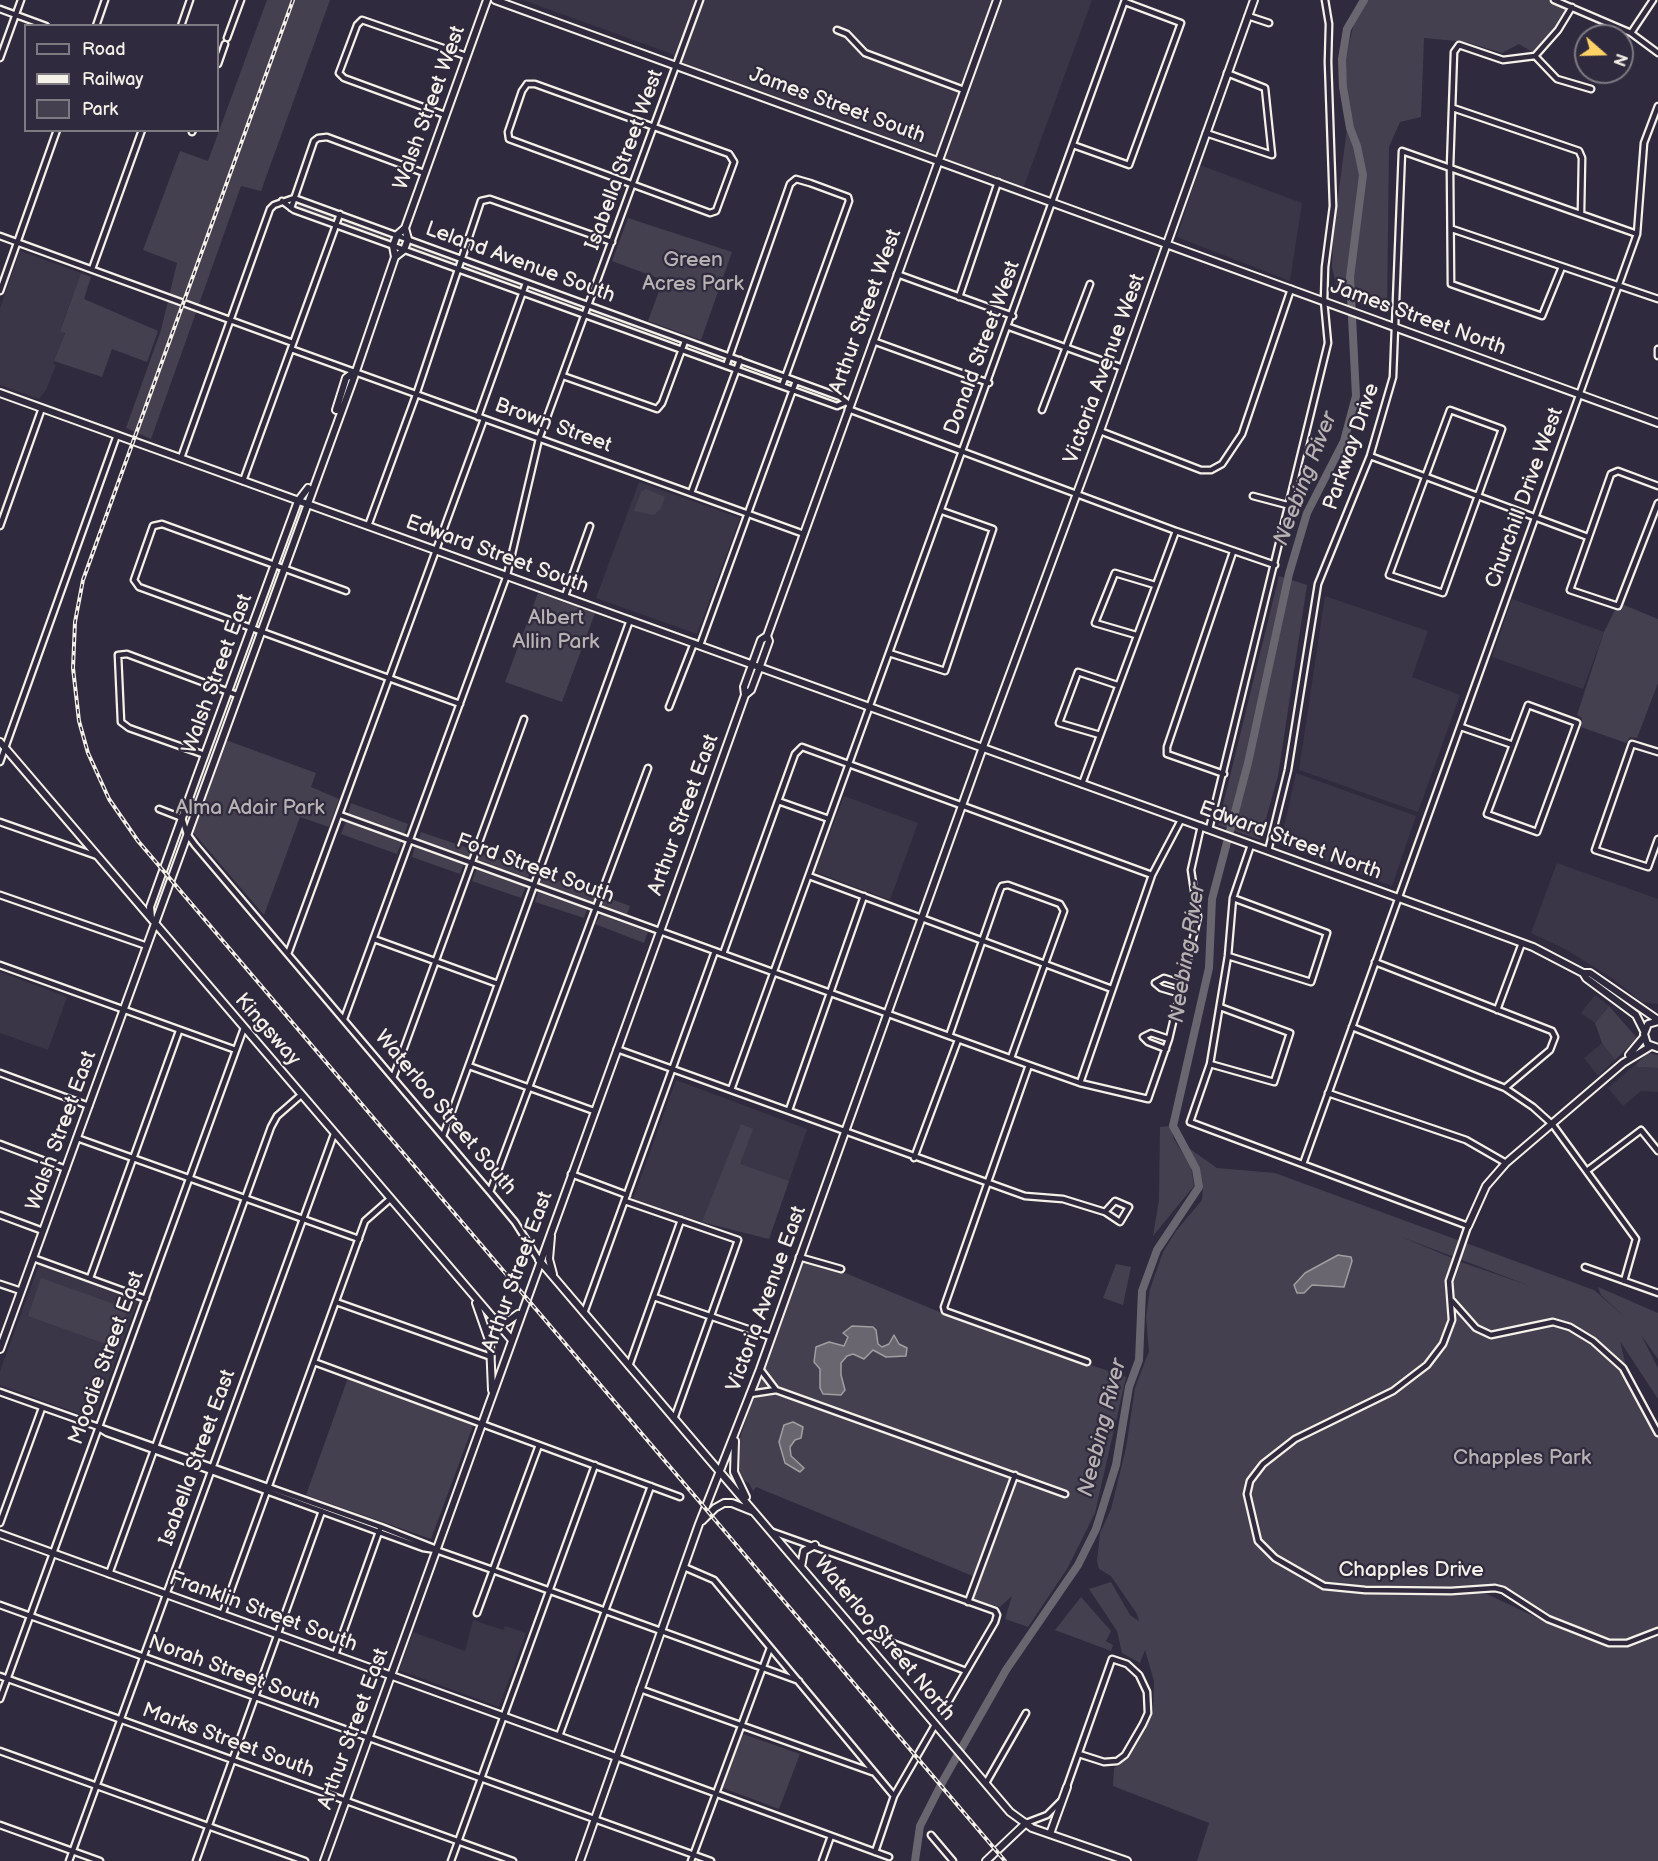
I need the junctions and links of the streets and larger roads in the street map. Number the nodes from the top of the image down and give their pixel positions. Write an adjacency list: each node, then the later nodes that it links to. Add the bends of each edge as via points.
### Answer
1 (21, 0): 16 (street)
2 (105, 0): 20 (street)
3 (190, 0): 21 (street)
4 (241, 0): 26 (street)
5 (487, 0): 29 (street, Walsh Street West)
6 (495, 0): 33 (street, James Street South)
7 (700, 0): 33 (street, Isabella Street West)
8 (997, 0): 36 (street, Arthur Street West)
9 (1254, 0): 17 (street, Victoria Avenue West)
10 (1325, 0): 82 (street, via 1329,24 1333,206)
11 (1554, 0): 14 (street)
12 (1653, 0): 23 (street)
13 (1125, 1): 44 (street, Donald Street West); 44 (street, via 1181,23 1129,165)
14 (1572, 7): 22 (street); 30 (street)
15 (0, 9): 16 (street)
16 (16, 15): 19 (street); 31 (street)
17 (1248, 16): 18 (street); 34 (street, Victoria Avenue West)
18 (1269, 23)
19 (41, 24)
20 (97, 24)
21 (182, 24)
22 (1610, 24)
23 (1634, 27)
24 (837, 30): 36 (street, via 847,33 865,53)
25 (1634, 36): 28 (street)
26 (227, 38)
27 (225, 44): 32 (street)
28 (1658, 53)
29 (466, 56): 39 (street, Walsh Street West); 39 (street, via 362,20 339,73)
30 (1535, 56): 35 (street, via 1557,79); 38 (street, via 1503,60 1456,46)
31 (0, 58)
32 (219, 61)
33 (677, 66): 40 (street, Isabella Street West); 45 (street, James Street South)
34 (1227, 73): 43 (street, Victoria Avenue West); 43 (street, via 1265,88 1272,154)
35 (1591, 89)
36 (964, 90): 45 (street, Arthur Street West)
37 (1658, 106): 59 (street, Churchill Drive West, via 1644,143)
38 (1454, 108): 46 (street); 54 (street, via 1579,151)
39 (445, 115): 47 (street, Walsh Street West)
40 (655, 127): 49 (street, Isabella Street West); 49 (street, via 733,156 718,207 710,213); 49 (street, via 535,84 527,84 522,91 509,139)
41 (56, 132): 63 (street)
42 (141, 132): 71 (street)
43 (1206, 133): 65 (street, Victoria Avenue West)
44 (1073, 145): 52 (street, Donald Street West)
45 (939, 160): 48 (street, James Street South); 73 (street, Arthur Street West)
46 (1450, 167): 54 (street, Parkway Drive); 58 (street); 88 (street, Parkway Drive, via 1405,150 1400,154)
47 (424, 172): 50 (street, via 322,137 314,141); 57 (street, Walsh Street West)
48 (998, 182): 52 (street, James Street South); 80 (street)
49 (633, 185): 64 (street, Isabella Street West)
50 (294, 198): 51 (street); 53 (street); 55 (street, Leland Avenue South)
51 (282, 201): 53 (street, Leland Avenue South); 86 (street, via 272,206 268,215)
52 (1052, 203): 65 (street, James Street South); 85 (street, Donald Street West)
53 (291, 208): 56 (street, Leland Avenue South)
54 (1581, 212): 59 (street, Parkway Drive)
55 (340, 214): 56 (street); 60 (street, Leland Avenue South)
56 (336, 225): 66 (street, Leland Avenue South); 91 (street)
57 (405, 228): 60 (street); 62 (street)
58 (1452, 229): 70 (street); 70 (street, via 1451,284 1542,316)
59 (1637, 234): 76 (street, Churchill Drive West)
60 (397, 235): 62 (street, Leland Avenue South); 66 (street)
61 (0, 236): 63 (street)
62 (408, 239): 67 (street); 69 (street, Leland Avenue South)
63 (17, 242): 71 (street); 78 (street)
64 (612, 242): 69 (street, via 486,198 481,201); 83 (street, Isabella Street West)
65 (1167, 244): 77 (street, James Street North); 100 (street, Victoria Avenue West)
66 (393, 246): 67 (street, Leland Avenue South); 68 (street)
67 (404, 250): 68 (street); 72 (street, Leland Avenue South)
68 (395, 257): 102 (street)
69 (461, 259): 72 (street); 74 (street, Leland Avenue South)
70 (1562, 267): 76 (street)
71 (92, 269): 86 (street)
72 (460, 269): 79 (street, Leland Avenue South); 111 (street)
73 (897, 274): 80 (street); 90 (street, Arthur Street West)
74 (526, 283): 79 (street); 83 (street, Leland Avenue South)
75 (1090, 284): 92 (street)
76 (1619, 288): 81 (street); 110 (street, Churchill Drive West)
77 (1291, 289): 82 (street, James Street North); 117 (street, via 1242,434 1222,464 1201,470)
78 (0, 291)
79 (523, 292): 84 (street, Leland Avenue South); 115 (street)
80 (958, 297): 85 (street)
81 (1658, 299)
82 (1324, 301): 88 (street, James Street North); 133 (street, via 1329,330 1326,356)
83 (589, 305): 84 (street, Isabella Street West); 89 (street, Leland Avenue South)
84 (586, 315): 95 (street, Leland Avenue South); 103 (street, Isabella Street West)
85 (1013, 316): 87 (street, Donald Street West)
86 (231, 319): 91 (street); 122 (street)
87 (1009, 327): 92 (street); 106 (street, Donald Street West)
88 (1394, 327): 110 (street, James Street North); 121 (street, Parkway Drive, via 1393,378)
89 (685, 341): 95 (street); 96 (street, Leland Avenue South)
90 (873, 341): 106 (street); 112 (street, Arthur Street West)
91 (293, 343): 93 (street)
92 (1065, 347): 100 (street); 114 (street)
93 (291, 349): 102 (street, Brown Street); 124 (street)
94 (1658, 349): 97 (street)
95 (682, 350): 99 (street, Leland Avenue South); 103 (street, via 657,409)
96 (729, 356): 98 (street, Leland Avenue South); 99 (street); 104 (street, via 792,181 798,179 848,197 849,204)
97 (1658, 356)
98 (740, 360): 101 (street); 104 (street, Leland Avenue South)
99 (726, 366): 101 (street, Leland Avenue South)
100 (1123, 368): 117 (street, Victoria Avenue West)
101 (736, 370): 107 (street, Leland Avenue South); 126 (street)
102 (354, 372): 111 (street, Brown Street); 130 (street, via 346,378 305,495); 132 (street)
103 (563, 376): 119 (street, Isabella Street West)
104 (786, 378): 105 (street, Leland Avenue South); 107 (street)
105 (796, 381): 108 (street); 112 (street, Leland Avenue South, via 840,397)
106 (989, 383): 120 (street, Donald Street West)
107 (782, 386): 108 (street, Leland Avenue South)
108 (792, 390): 112 (street, Leland Avenue South); 135 (street)
109 (0, 393): 113 (street, Edward Street South)
110 (1580, 394): 116 (street, James Street North); 136 (street, Churchill Drive West)
111 (417, 395): 115 (street, Brown Street); 138 (street)
112 (847, 406): 120 (street, Leland Avenue South); 141 (street, Arthur Street West)
113 (42, 408): 118 (street, Edward Street South); 137 (street)
114 (1042, 410)
115 (481, 418): 119 (street, Brown Street); 143 (street)
116 (1658, 423)
117 (1100, 431): 127 (street, Victoria Avenue West)
118 (117, 435): 122 (street, Edward Street South); 175 (street)
119 (539, 439): 126 (street, Brown Street); 148 (street, Isabella Street West)
120 (964, 451): 127 (street, Leland Avenue South); 134 (street, Donald Street West)
121 (1370, 456): 123 (street); 197 (street, Parkway Drive, via 1315,595 1288,770)
122 (181, 458): 124 (street, Edward Street South)
123 (1426, 477): 129 (street); 129 (street, via 1450,410 1502,429); 129 (street, via 1389,575 1443,593)
124 (243, 481): 130 (street, Edward Street South)
125 (1658, 486): 142 (street, via 1614,471)
126 (692, 493): 135 (street, Brown Street)
127 (1078, 493): 140 (street, Leland Avenue South); 174 (street, Victoria Avenue West)
128 (1253, 496): 133 (street)
129 (1479, 498): 136 (street)
130 (298, 501): 132 (street, Edward Street South); 146 (street, Walsh Street East)
131 (1658, 503): 142 (street, via 1618,606 1570,590)
132 (306, 504): 138 (street, Edward Street South); 147 (street, Walsh Street East)
133 (1287, 505): 145 (street)
134 (942, 511): 158 (street, Donald Street West); 158 (street, via 993,529 945,671)
135 (748, 514): 141 (street, Brown Street); 157 (street)
136 (1535, 518): 142 (street); 170 (street, Churchill Drive West)
137 (0, 526)
138 (368, 526): 143 (street, Edward Street South)
139 (590, 526): 151 (street)
140 (1176, 531): 144 (street, Leland Avenue South); 149 (street)
141 (804, 534): 156 (street, Arthur Street West)
142 (1588, 537)
143 (436, 550): 148 (street, Edward Street South); 161 (street)
144 (1233, 552): 145 (street, Leland Avenue South); 181 (street, via 1167,747 1167,754)
145 (1275, 565): 181 (street)
146 (275, 566): 147 (street); 153 (street, Walsh Street East); 153 (street, via 162,524 152,529 135,577 136,585)
147 (284, 569): 150 (street); 154 (street, Walsh Street East)
148 (507, 575): 151 (street, Edward Street South); 166 (street)
149 (1155, 585): 155 (street); 155 (street, via 1114,573 1095,623)
150 (346, 591)
151 (566, 596): 152 (street, Edward Street South)
152 (630, 620): 157 (street, Edward Street South); 202 (street)
153 (252, 629): 154 (street); 163 (street, Walsh Street East)
154 (261, 632): 161 (street); 164 (street, Walsh Street East)
155 (1137, 635): 162 (street)
156 (767, 636): 159 (street, Arthur Street West, via 761,640); 160 (street, Arthur Street West, via 769,641)
157 (697, 644): 159 (street, Edward Street South); 168 (street)
158 (889, 653): 167 (street, Donald Street West)
159 (753, 664): 160 (street, Edward Street South); 165 (street, Arthur Street East)
160 (760, 666): 165 (street, Arthur Street East, via 751,690); 167 (street, Edward Street South)
161 (390, 679): 166 (street); 186 (street)
162 (1117, 686): 171 (street); 171 (street, via 1078,672 1059,723)
163 (228, 692): 164 (street); 177 (street, Walsh Street East); 177 (street, via 127,654 116,659 121,722)
164 (237, 695): 193 (street, Walsh Street East)
165 (745, 695): 210 (street, Arthur Street East)
166 (460, 704): 195 (street)
167 (869, 706): 174 (street, Edward Street South); 179 (street, Donald Street West)
168 (669, 708)
169 (524, 719): 199 (street)
170 (1461, 727): 173 (street); 205 (street, Churchill Drive West)
171 (1100, 735): 182 (street)
172 (0, 742): 175 (street, Kingsway)
173 (1513, 744): 173 (street, via 1487,814 1537,832 1576,720 1528,705)
174 (983, 747): 182 (street, Edward Street North); 184 (street, Victoria Avenue East)
175 (5, 748): 178 (street); 198 (street, Kingsway)
176 (1658, 752): 194 (street, via 1632,744 1595,850 1648,867)
177 (205, 755): 187 (street, Walsh Street East)
178 (0, 762)
179 (849, 763): 183 (street, via 806,747 798,749); 184 (street); 188 (street, Donald Street West)
180 (648, 768): 207 (street)
181 (1224, 774): 192 (street)
182 (1082, 784): 189 (street, Edward Street North)
183 (778, 801): 188 (street); 217 (street)
184 (962, 805): 200 (street); 208 (street, Victoria Avenue East)
185 (159, 809): 187 (street)
186 (340, 815): 195 (street, Ford Street South); 216 (street)
187 (182, 818): 193 (street); 209 (street, Walsh Street East, via 148,912)
188 (829, 819): 201 (street, Donald Street West)
189 (1181, 820): 191 (street, Edward Street North); 200 (street)
190 (0, 822): 198 (street)
191 (1201, 826): 192 (street, Edward Street North); 226 (street, via 1191,870 1198,917)
192 (1212, 830): 196 (street, Edward Street North)
193 (187, 834): 209 (street, Walsh Street East); 216 (street, Waterloo Street South)
194 (1658, 838)
195 (410, 841): 199 (street, Ford Street South); 211 (street)
196 (1251, 845): 197 (street, Edward Street North); 206 (street)
197 (1268, 851): 205 (street, Edward Street North)
198 (98, 857): 209 (street, Kingsway)
199 (472, 863): 202 (street, Ford Street South); 219 (street)
200 (1152, 875): 227 (street)
201 (809, 876): 204 (street); 223 (street, Donald Street West)
202 (534, 886): 207 (street, Ford Street South); 225 (street)
203 (0, 895): 214 (street)
204 (864, 896): 208 (street); 228 (street)
205 (1398, 897): 213 (street, Edward Street North); 221 (street, Churchill Drive West)
206 (1233, 898): 218 (street); 218 (street, via 1327,933 1311,982)
207 (596, 909): 210 (street, Ford Street South); 256 (street)
208 (923, 917): 212 (street); 233 (street, Victoria Avenue East)
209 (155, 925): 214 (street, Walsh Street East); 237 (street, Kingsway)
210 (660, 932): 215 (street, Ford Street South); 243 (street, Arthur Street East)
211 (374, 939): 219 (street); 234 (street)
212 (984, 939): 220 (street); 220 (street, via 1002,886 1060,904 1064,911); 240 (street)
213 (1522, 943): 224 (street, Edward Street North); 232 (street)
214 (147, 946): 231 (street, Walsh Street East)
215 (716, 951): 217 (street, Ford Street South); 252 (street)
216 (288, 954): 234 (street, Waterloo Street South)
217 (723, 954): 223 (street, Ford Street South)
218 (1228, 956): 230 (street)
219 (435, 962): 225 (street); 254 (street)
220 (1045, 962): 227 (street); 247 (street)
221 (1375, 962): 232 (street); 236 (street, Churchill Drive West)
222 (0, 965): 231 (street)
223 (774, 973): 228 (street, Ford Street South); 258 (street, Donald Street West)
224 (1583, 973): 235 (street, Edward Street North, via 1599,978); 239 (street, Edward Street North, via 1636,1015)
225 (498, 984): 251 (street)
226 (1183, 984): 229 (street); 229 (street, via 1164,978 1155,982)
227 (1112, 989): 255 (street)
228 (831, 993): 233 (street, Ford Street South); 262 (street)
229 (1181, 994): 241 (street)
230 (1220, 1007): 249 (street); 249 (street, via 1290,1033 1274,1082)
231 (124, 1010): 238 (street); 261 (street, Walsh Street East)
232 (1497, 1010): 257 (street, via 1547,1028 1555,1037 1550,1050)
233 (887, 1014): 240 (street, Ford Street South); 265 (street, Victoria Avenue East)
234 (344, 1019): 254 (street, Waterloo Street South)
235 (1658, 1020): 239 (street, via 1648,1024)
236 (1352, 1027): 257 (street); 259 (street, Churchill Drive West)
237 (244, 1028): 246 (street, Moodie Street East); 260 (street, Kingsway)
238 (179, 1031): 246 (street); 271 (street)
239 (1644, 1034): 244 (street, Edward Street North); 248 (street)
240 (949, 1036): 242 (street, Ford Street South)
241 (1169, 1039): 245 (street); 245 (street, via 1151,1033 1143,1037)
242 (958, 1040): 247 (street, Ford Street South); 272 (street)
243 (617, 1048): 252 (street); 263 (street, Arthur Street East)
244 (1655, 1048): 248 (street)
245 (1166, 1049): 255 (street, Ford Street South, via 1148,1099)
246 (236, 1050): 278 (street, Moodie Street East)
247 (1011, 1058): 250 (street, Ford Street South)
248 (1623, 1063): 264 (street)
249 (1210, 1064): 274 (street, via 1190,1122)
250 (1029, 1065): 255 (street, Ford Street South); 279 (street)
251 (468, 1066): 256 (street); 267 (street)
252 (673, 1069): 258 (street); 281 (street)
253 (0, 1073): 261 (street)
254 (393, 1078): 267 (street, Waterloo Street South)
255 (1080, 1083)
256 (530, 1088): 263 (street); 280 (street)
257 (1505, 1088): 264 (street)
258 (731, 1089): 262 (street)
259 (1328, 1093): 273 (street, via 1466,1140); 274 (street, Churchill Drive West)
260 (301, 1095): 266 (street, Kingsway); 282 (street, via 274,1121)
261 (89, 1106): 268 (street, Walsh Street East)
262 (789, 1110): 265 (street)
263 (594, 1111): 277 (street, Arthur Street East)
264 (1553, 1125): 273 (street); 276 (street)
265 (845, 1132): 272 (street); 292 (street, Victoria Avenue East)
266 (334, 1134): 283 (street, Kingsway); 286 (street, Isabella Street East)
267 (443, 1136): 280 (street, Waterloo Street South)
268 (78, 1138): 271 (street); 275 (street, Walsh Street East)
269 (0, 1144): 275 (street)
270 (1658, 1151): 276 (street, via 1641,1130)
271 (134, 1158): 278 (street); 298 (street)
272 (914, 1158): 279 (street)
273 (1506, 1163): 289 (street, via 1486,1186)
274 (1303, 1164): 289 (street)
275 (66, 1169): 290 (street, Walsh Street East)
276 (1588, 1170): 299 (street, via 1636,1239)
277 (571, 1174): 281 (street); 288 (street, Arthur Street East)
278 (189, 1178): 282 (street); 305 (street, Moodie Street East)
279 (987, 1182): 284 (street, via 1025,1196 1063,1199); 316 (street, via 945,1301 946,1311)
280 (490, 1192): 294 (street, Waterloo Street South)
281 (626, 1198): 287 (street); 309 (street)
282 (246, 1199): 286 (street); 330 (street)
283 (390, 1199): 291 (street, via 365,1221); 303 (street, Kingsway)
284 (1105, 1212): 284 (street, via 1120,1222 1129,1207 1115,1201)
285 (0, 1215): 290 (street)
286 (302, 1219): 291 (street); 332 (street, Isabella Street East)
287 (681, 1220): 304 (street); 310 (street, via 737,1237)
288 (552, 1225): 294 (street, Arthur Street East); 297 (street, via 549,1259)
289 (1468, 1226): 306 (street, Chapples Drive, via 1453,1266 1449,1286)
290 (43, 1231): 293 (street, Walsh Street East)
291 (359, 1239): 307 (street)
292 (799, 1257): 296 (street); 311 (street, Victoria Avenue East)
293 (33, 1258): 298 (street); 301 (street, Walsh Street East)
294 (539, 1260): 297 (street, Waterloo Street South); 308 (street, Arthur Street East)
295 (1585, 1267): 299 (street)
296 (841, 1269)
297 (554, 1277): 309 (street, Waterloo Street South)
298 (90, 1278): 305 (street)
299 (1624, 1281): 302 (street)
300 (0, 1284): 301 (street)
301 (21, 1291): 313 (street, Walsh Street East)
302 (1658, 1293)
303 (474, 1297): 308 (street, via 498,1320 507,1322); 312 (street, Kingsway); 314 (street, via 487,1330)
304 (654, 1297): 310 (street); 317 (street)
305 (146, 1299): 326 (street, Moodie Street East)
306 (1452, 1300): 327 (street, via 1476,1328 1491,1335 1545,1323 1561,1324 1593,1341 1623,1368); 362 (street, Chapples Drive, via 1449,1335 1427,1365 1393,1391 1281,1448 1254,1475 1247,1494 1258,1541 1275,1558 1324,1586 1365,1590 1495,1588 1548,1619 1609,1643 1627,1643)
307 (336, 1302): 314 (street); 315 (street)
308 (521, 1311): 312 (street, Arthur Street East)
309 (584, 1312): 317 (street, Waterloo Street South)
310 (711, 1318): 311 (street); 324 (street)
311 (771, 1337): 318 (street, Victoria Avenue East)
312 (511, 1339): 322 (street, Arthur Street East)
313 (0, 1349)
314 (491, 1357): 322 (street)
315 (314, 1362): 325 (street); 336 (street)
316 (1087, 1362)
317 (629, 1366): 324 (street, Waterloo Street South)
318 (760, 1369): 319 (street); 321 (street, Victoria Avenue East)
319 (776, 1390): 321 (street); 334 (street)
320 (0, 1392): 323 (street)
321 (750, 1394): 328 (street, Victoria Avenue East)
322 (492, 1397): 325 (street, Arthur Street East)
323 (42, 1408): 326 (street); 341 (street)
324 (674, 1419): 333 (street, Waterloo Street South)
325 (483, 1424): 329 (street); 347 (street, Arthur Street East)
326 (99, 1428): 330 (street); 348 (street, Moodie Street East)
327 (1658, 1433)
328 (735, 1435): 333 (street, Victoria Avenue East); 340 (street, via 734,1472)
329 (539, 1444): 331 (street); 351 (street)
330 (155, 1448): 332 (street); 352 (street)
331 (595, 1465): 335 (street); 353 (street)
332 (211, 1468): 336 (street); 354 (street, Isabella Street East)
333 (720, 1472): 340 (street, Waterloo Street North); 342 (street, Victoria Avenue East)
334 (1015, 1475): 337 (street); 355 (street)
335 (651, 1486): 338 (street); 357 (street)
336 (268, 1489): 339 (street); 359 (street)
337 (1065, 1494)
338 (680, 1497)
339 (323, 1509): 343 (street); 363 (street)
340 (755, 1513): 342 (street, via 724,1503); 344 (street, Waterloo Street North)
341 (0, 1523)
342 (699, 1524): 349 (street, Victoria Avenue East)
343 (380, 1529): 347 (street, via 426,1543); 366 (street)
344 (770, 1531): 346 (street); 350 (street, Waterloo Street North)
345 (0, 1534): 348 (street, Franklin Street South)
346 (815, 1545): 350 (street, via 804,1551); 355 (street)
347 (436, 1550): 351 (street); 371 (street, Arthur Street East)
348 (53, 1554): 352 (street, Franklin Street South); 360 (street, Moodie Street East)
349 (684, 1567): 361 (street, Victoria Avenue East); 365 (street, via 711,1577)
350 (801, 1567): 364 (street, Waterloo Street North)
351 (493, 1570): 353 (street); 358 (street)
352 (109, 1574): 354 (street, Franklin Street South)
353 (549, 1590): 357 (street); 379 (street)
354 (166, 1595): 359 (street, Franklin Street South); 367 (street, Isabella Street East)
355 (968, 1602): 369 (street, via 997,1615)
356 (0, 1605): 360 (street, Norah Street South)
357 (606, 1611): 361 (street); 383 (street)
358 (477, 1613)
359 (222, 1615): 363 (street, Franklin Street South)
360 (30, 1617): 367 (street, Norah Street South); 372 (street, Moodie Street East)
361 (661, 1631): 368 (street); 374 (street, Victoria Avenue East)
362 (1658, 1631)
363 (278, 1635): 366 (street, Franklin Street South); 375 (street)
364 (861, 1639): 369 (street, via 869,1634); 381 (street, Waterloo Street North)
365 (770, 1648): 368 (street); 373 (street)
366 (335, 1655): 371 (street, Franklin Street South)
367 (143, 1657): 375 (street, Norah Street South); 380 (street, Isabella Street East)
368 (761, 1667): 373 (street); 382 (street)
369 (966, 1671): 377 (street)
370 (0, 1676): 372 (street, Marks Street South)
371 (391, 1676): 379 (street, Franklin Street South); 384 (street, Arthur Street East)
372 (8, 1678): 376 (street, Moodie Street East); 380 (street, Marks Street South)
373 (799, 1681): 389 (street)
374 (640, 1689): 382 (street); 387 (street, Victoria Avenue East)
375 (255, 1697): 384 (street, Norah Street South); 388 (street)
376 (0, 1699)
377 (943, 1711)
378 (1026, 1713): 391 (street)
379 (504, 1717): 383 (street, Franklin Street South); 390 (street)
380 (121, 1719): 388 (street, Marks Street South); 392 (street, Isabella Street East)
381 (935, 1725): 391 (street, Waterloo Street North); 395 (street)
382 (740, 1726): 389 (street); 394 (street)
383 (559, 1736): 387 (street, Franklin Street South)
384 (368, 1738): 390 (street, Norah Street South); 396 (street, Arthur Street East)
385 (0, 1751): 392 (street)
386 (1079, 1754): 386 (street, via 1104,1762 1117,1761 1125,1755 1143,1724 1148,1713 1147,1692 1139,1675 1126,1664 1112,1659); 393 (street)
387 (616, 1757): 394 (street); 397 (street, Victoria Avenue East)
388 (233, 1759): 396 (street, Marks Street South); 400 (street)
389 (875, 1773): 395 (street)
390 (482, 1779): 397 (street, Norah Street South); 404 (street)
391 (986, 1784): 398 (street, Waterloo Street North, via 1010,1812)
392 (96, 1786): 400 (street); 405 (street, Isabella Street East)
393 (1067, 1787): 398 (street, via 1047,1815); 401 (street)
394 (716, 1793): 403 (street); 407 (street)
395 (894, 1796): 406 (street)
396 (346, 1801): 404 (street, Marks Street South); 413 (street, Arthur Street East)
397 (593, 1819): 407 (street, Norah Street South); 416 (street, Victoria Avenue East)
398 (1026, 1823): 401 (street, Waterloo Street North); 421 (street)
399 (0, 1825): 405 (street)
400 (209, 1827): 411 (street); 412 (street)
401 (1050, 1834): 422 (street, Waterloo Street North)
402 (931, 1835): 420 (street)
403 (831, 1836): 406 (street); 419 (street)
404 (459, 1841): 414 (street); 415 (street, Marks Street South)
405 (72, 1851): 409 (street, Isabella Street East); 410 (street)
406 (875, 1852): 408 (street)
407 (694, 1854): 417 (street); 418 (street, Norah Street South)
408 (889, 1857)
409 (69, 1861)
410 (100, 1861)
411 (196, 1861)
412 (305, 1861)
413 (324, 1861)
414 (452, 1861)
415 (513, 1861)
416 (580, 1861)
417 (691, 1861)
418 (711, 1861)
419 (822, 1861)
420 (953, 1861)
421 (986, 1861)
422 (1127, 1861)

